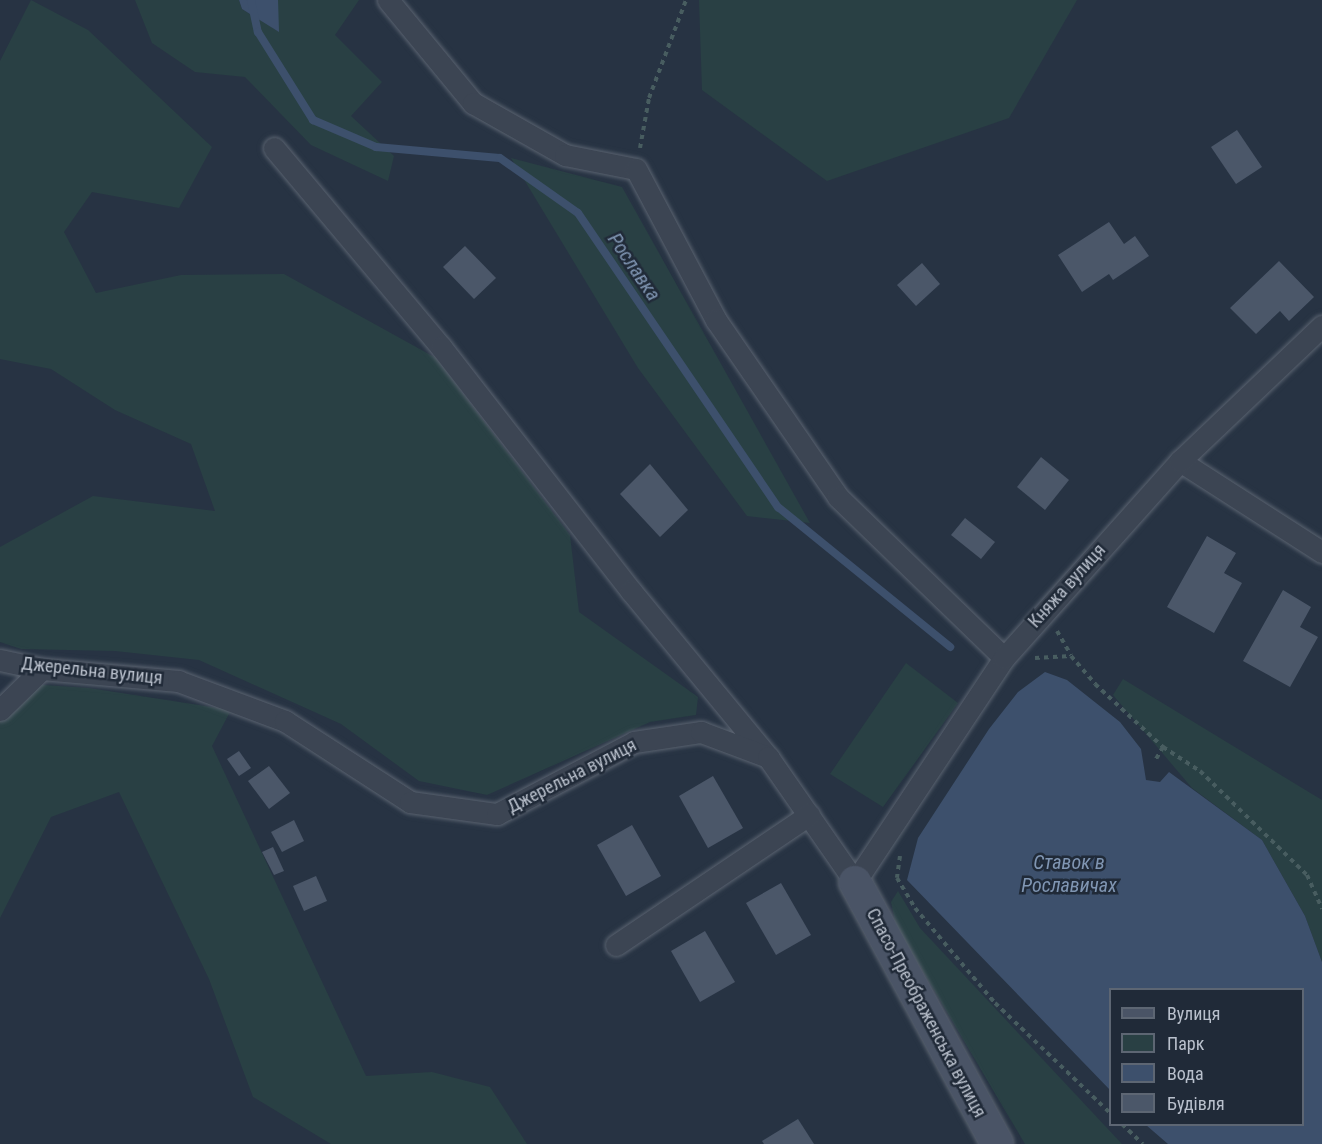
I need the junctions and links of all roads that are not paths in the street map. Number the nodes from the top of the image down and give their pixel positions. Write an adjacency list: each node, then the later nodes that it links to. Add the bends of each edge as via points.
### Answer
1 (388, 0): 6 (street, via 473,103 565,155 636,169 716,320 838,496)
2 (274, 148): 10 (street, via 441,347 631,591)
3 (1322, 326): 4 (street, Княжа вулиця)
4 (1180, 461): 5 (street); 6 (street, Княжа вулиця)
5 (1322, 552)
6 (1004, 658): 12 (street, Княжа вулиця)
7 (0, 660): 8 (street, Джерельна вулиця)
8 (42, 669): 9 (street); 10 (street, Джерельна вулиця, via 178,681 285,721 410,802 497,814 634,742 701,732)
9 (0, 710)
10 (768, 757): 11 (street)
11 (809, 815): 12 (street); 13 (street)
12 (855, 882): 14 (street, Спасо-Преображенська вулиця)
13 (616, 945)
14 (997, 1144)

